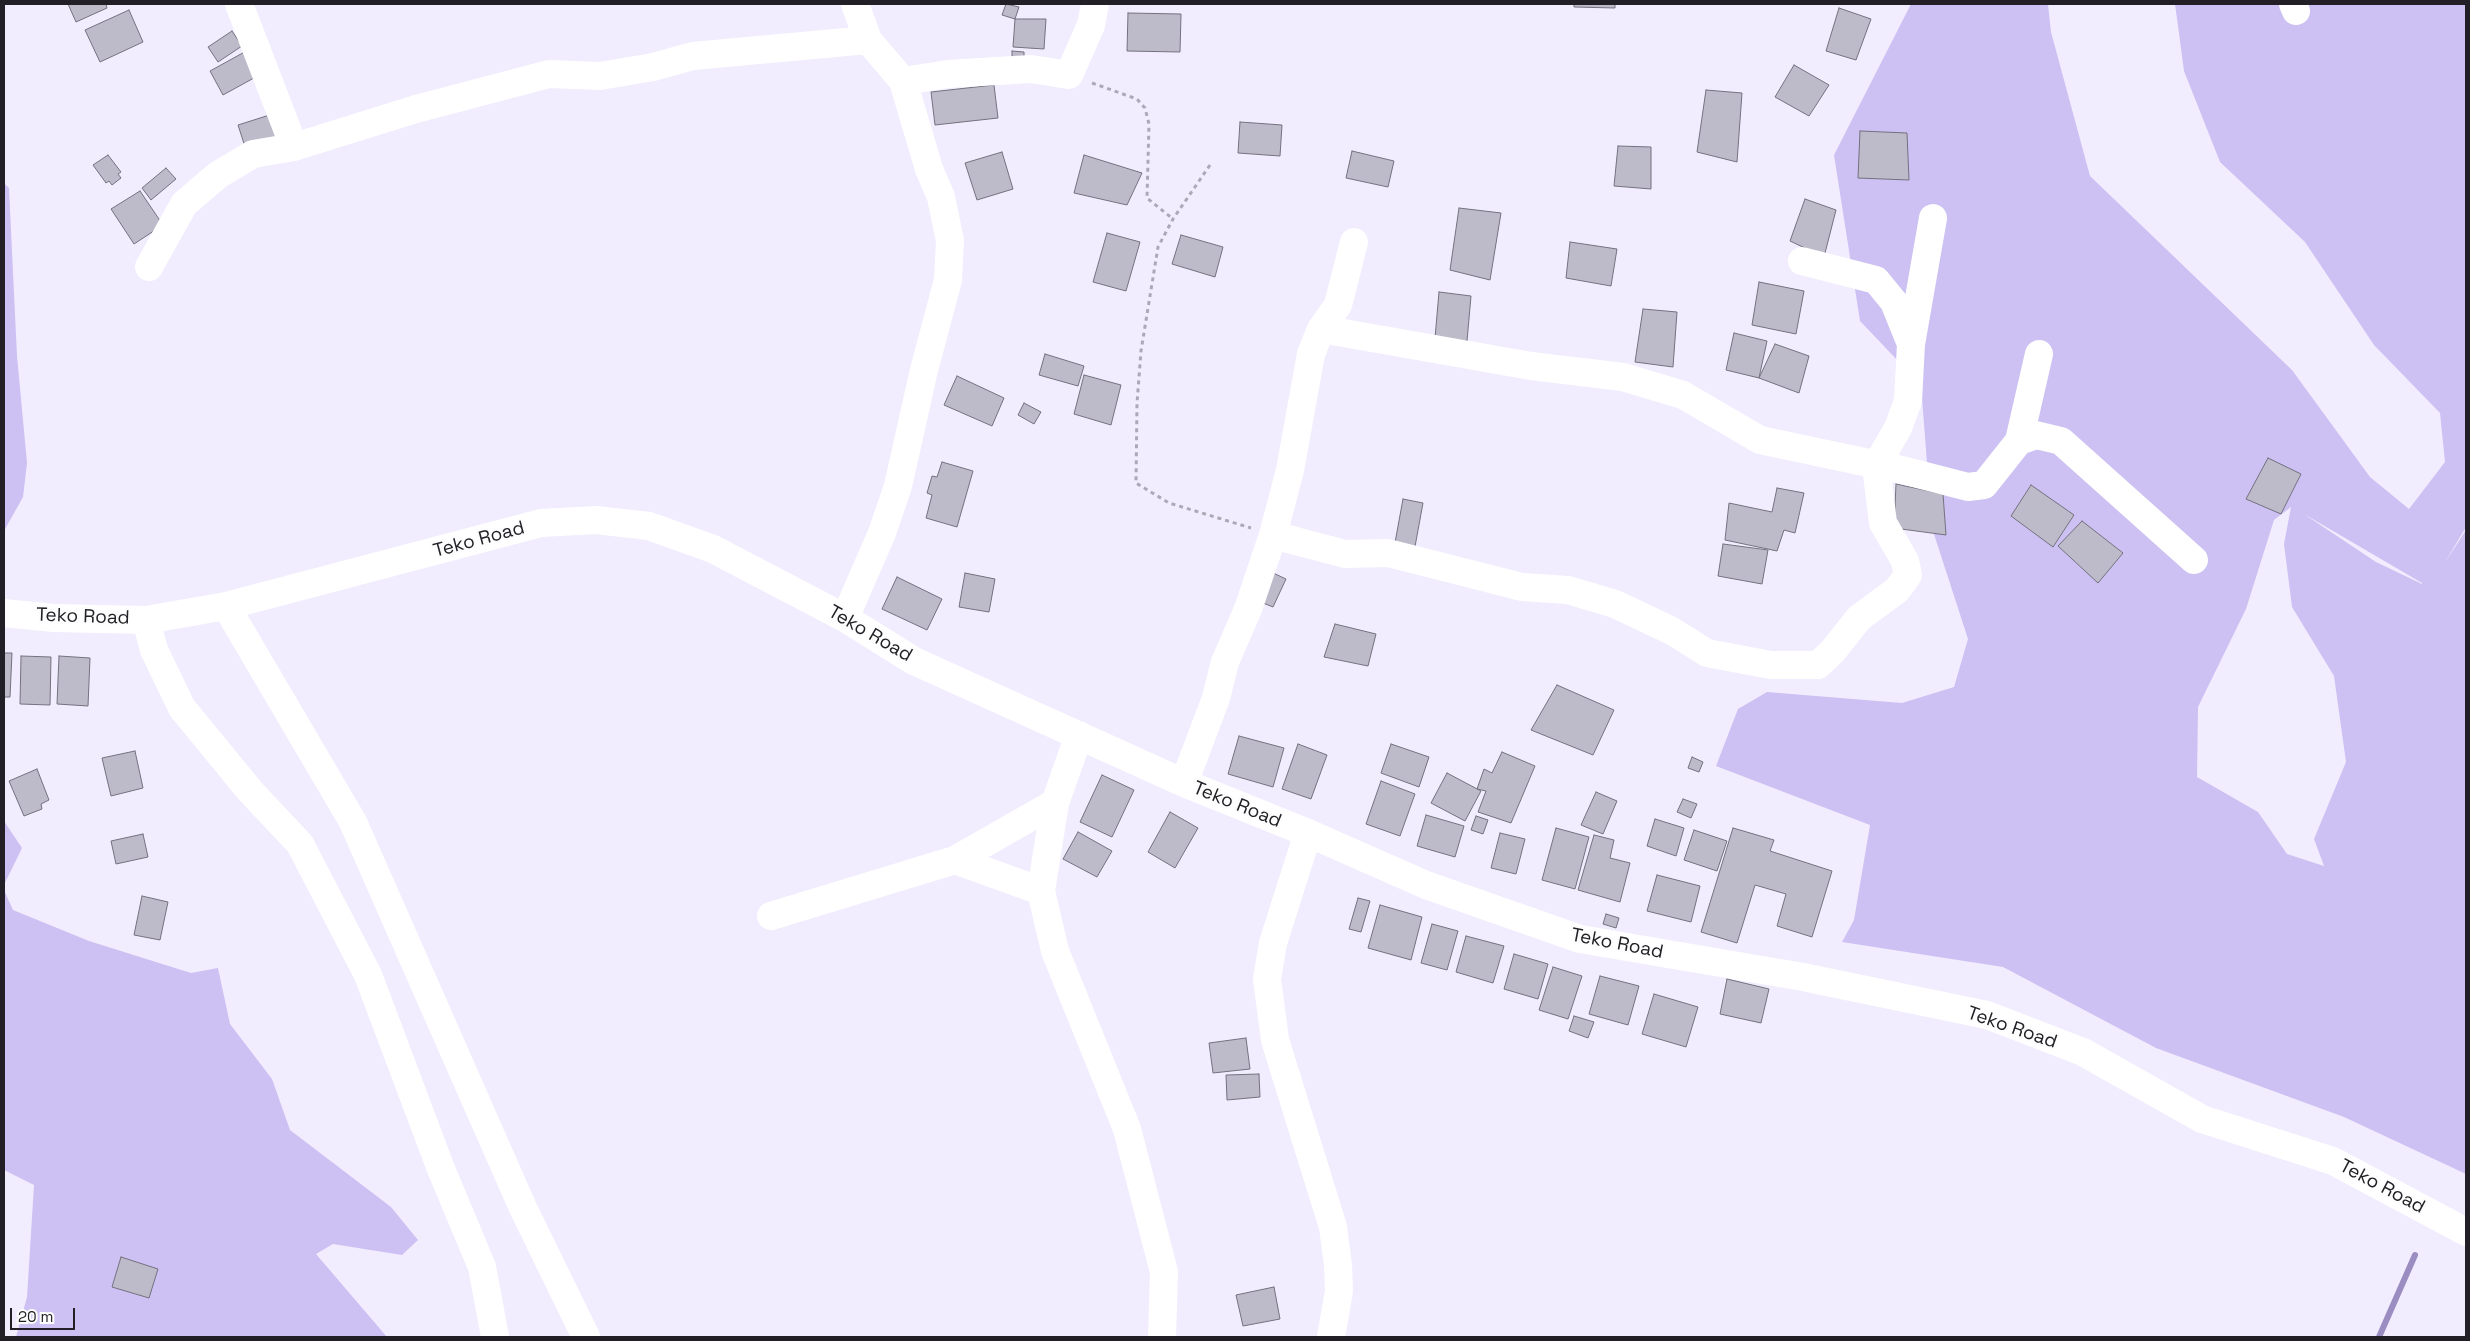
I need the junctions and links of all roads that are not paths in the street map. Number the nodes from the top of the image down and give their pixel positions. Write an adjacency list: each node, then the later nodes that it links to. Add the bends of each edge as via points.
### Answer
1 (239, 4): 6 (street)
2 (855, 4): 4 (street)
3 (1095, 4): 5 (street, via 1091,25 1069,75 1031,69)
4 (868, 40): 5 (street); 6 (street, via 693,56 600,76 549,74 416,109)
5 (903, 80): 20 (street, via 929,169 942,197 950,241 948,280 898,486 882,533)
6 (294, 147): 10 (street, via 253,154 218,175 184,204)
7 (1933, 218): 12 (street)
8 (1354, 242): 11 (street, via 1338,305)
9 (1802, 261): 12 (street, via 1876,280 1894,302)
10 (149, 267)
11 (1321, 329): 15 (street, via 1531,366 1623,377 1683,395 1760,440); 16 (street, via 1311,354 1290,470)
12 (1912, 344): 15 (street, via 1908,401 1898,428)
13 (2039, 354): 14 (street)
14 (2019, 441): 15 (street, via 1984,485 1968,487); 17 (street, via 2036,435 2061,441)
15 (1876, 466): 16 (street, via 1883,523 1905,561 1908,575 1897,590 1859,618 1818,665 1771,665 1707,653 1672,631 1615,604 1568,590 1522,587 1388,553 1345,554)
16 (1273, 535): 23 (street)
17 (2194, 560)
18 (226, 606): 20 (street, Teko Road, via 541,523 596,520 649,526 713,550); 21 (street, Teko Road); 31 (street, via 353,822 523,1208)
19 (4, 612): 21 (street, Teko Road, via 54,618)
20 (845, 618): 22 (street, Teko Road, via 914,661)
21 (146, 620): 30 (street, via 154,650 182,708 251,792 300,844 368,975 441,1169 482,1267)
22 (1079, 735): 23 (street, Teko Road); 24 (street)
23 (1184, 783): 25 (street, Teko Road)
24 (1056, 803): 26 (street); 27 (street)
25 (1308, 833): 29 (street, Teko Road, via 1426,885 1580,939 1803,977 1987,1015 2083,1052 2202,1119 2333,1161); 33 (street, via 1273,943 1267,979 1275,1040 1332,1227 1339,1291)
26 (955, 860): 27 (street); 28 (street)
27 (1041, 891): 32 (street, via 1055,951 1127,1129 1164,1272)
28 (771, 916)
29 (2466, 1232)
30 (495, 1337)
31 (586, 1337)
32 (1162, 1337)
33 (1331, 1337)

